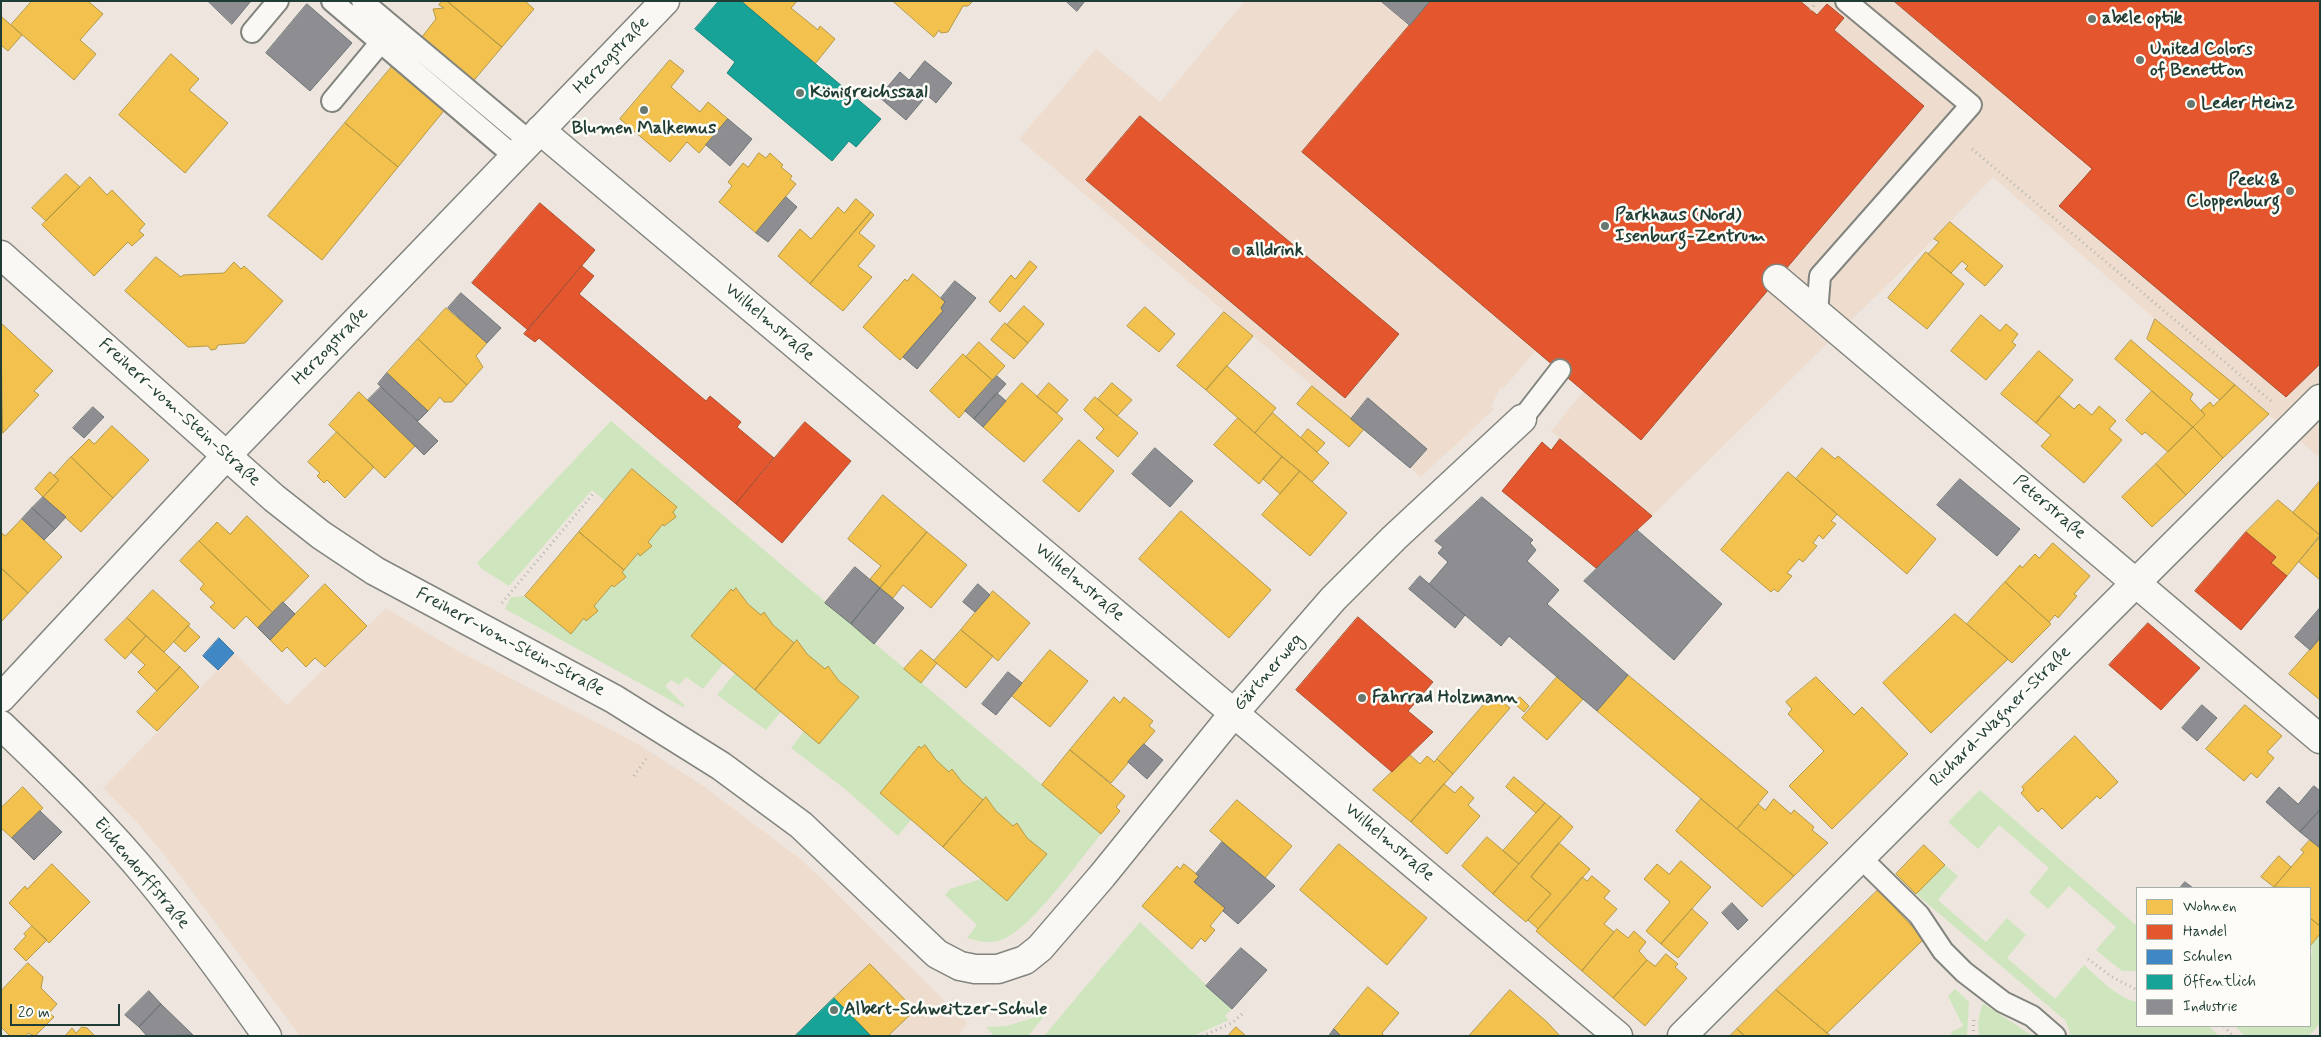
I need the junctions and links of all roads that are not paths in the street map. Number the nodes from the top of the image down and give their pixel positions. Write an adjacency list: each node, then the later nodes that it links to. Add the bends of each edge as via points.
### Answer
1 (278, 1): 6 (lane)
2 (332, 1): 7 (lane)
3 (362, 1): 9 (lane)
4 (665, 1): 9 (street, Herzogstraße)
5 (1846, 1): 12 (lane, via 1971,105 1820,276)
6 (252, 32)
7 (381, 42): 8 (lane); 9 (lane)
8 (332, 101)
9 (528, 143): 16 (street, Herzogstraße); 19 (street, Wilhelmstraße)
10 (1, 255): 16 (street, Freiherr-vom-Stein-Straße)
11 (1777, 279): 12 (street, Peterstraße)
12 (1817, 313): 17 (street, Peterstraße)
13 (1560, 370): 15 (lane)
14 (2320, 399): 17 (street, Richard-Wagner-Straße)
15 (1522, 419): 19 (street, Gärtnerweg, via 1366,565)
16 (227, 455): 18 (street, Herzogstraße); 23 (street, Freiherr-vom-Stein-Straße, via 320,535 356,558 425,599 614,699 721,766 801,825 946,960 960,966 998,969 1025,960)
17 (2138, 583): 21 (street, Peterstraße); 22 (street, Richard-Wagner-Straße)
18 (1, 698)
19 (1234, 713): 23 (street, Gärtnerweg); 25 (street, Wilhelmstraße)
20 (1, 725): 24 (street, Eichendorffstraße, via 100,824 150,880)
21 (2320, 739)
22 (1860, 857): 26 (street, Richard-Wagner-Straße); 27 (lane, via 1919,916 1943,951 1964,972 2003,1002 2032,1016)
23 (1040, 948)
24 (267, 1036)
25 (1618, 1036)
26 (1682, 1036)
27 (2055, 1036)

